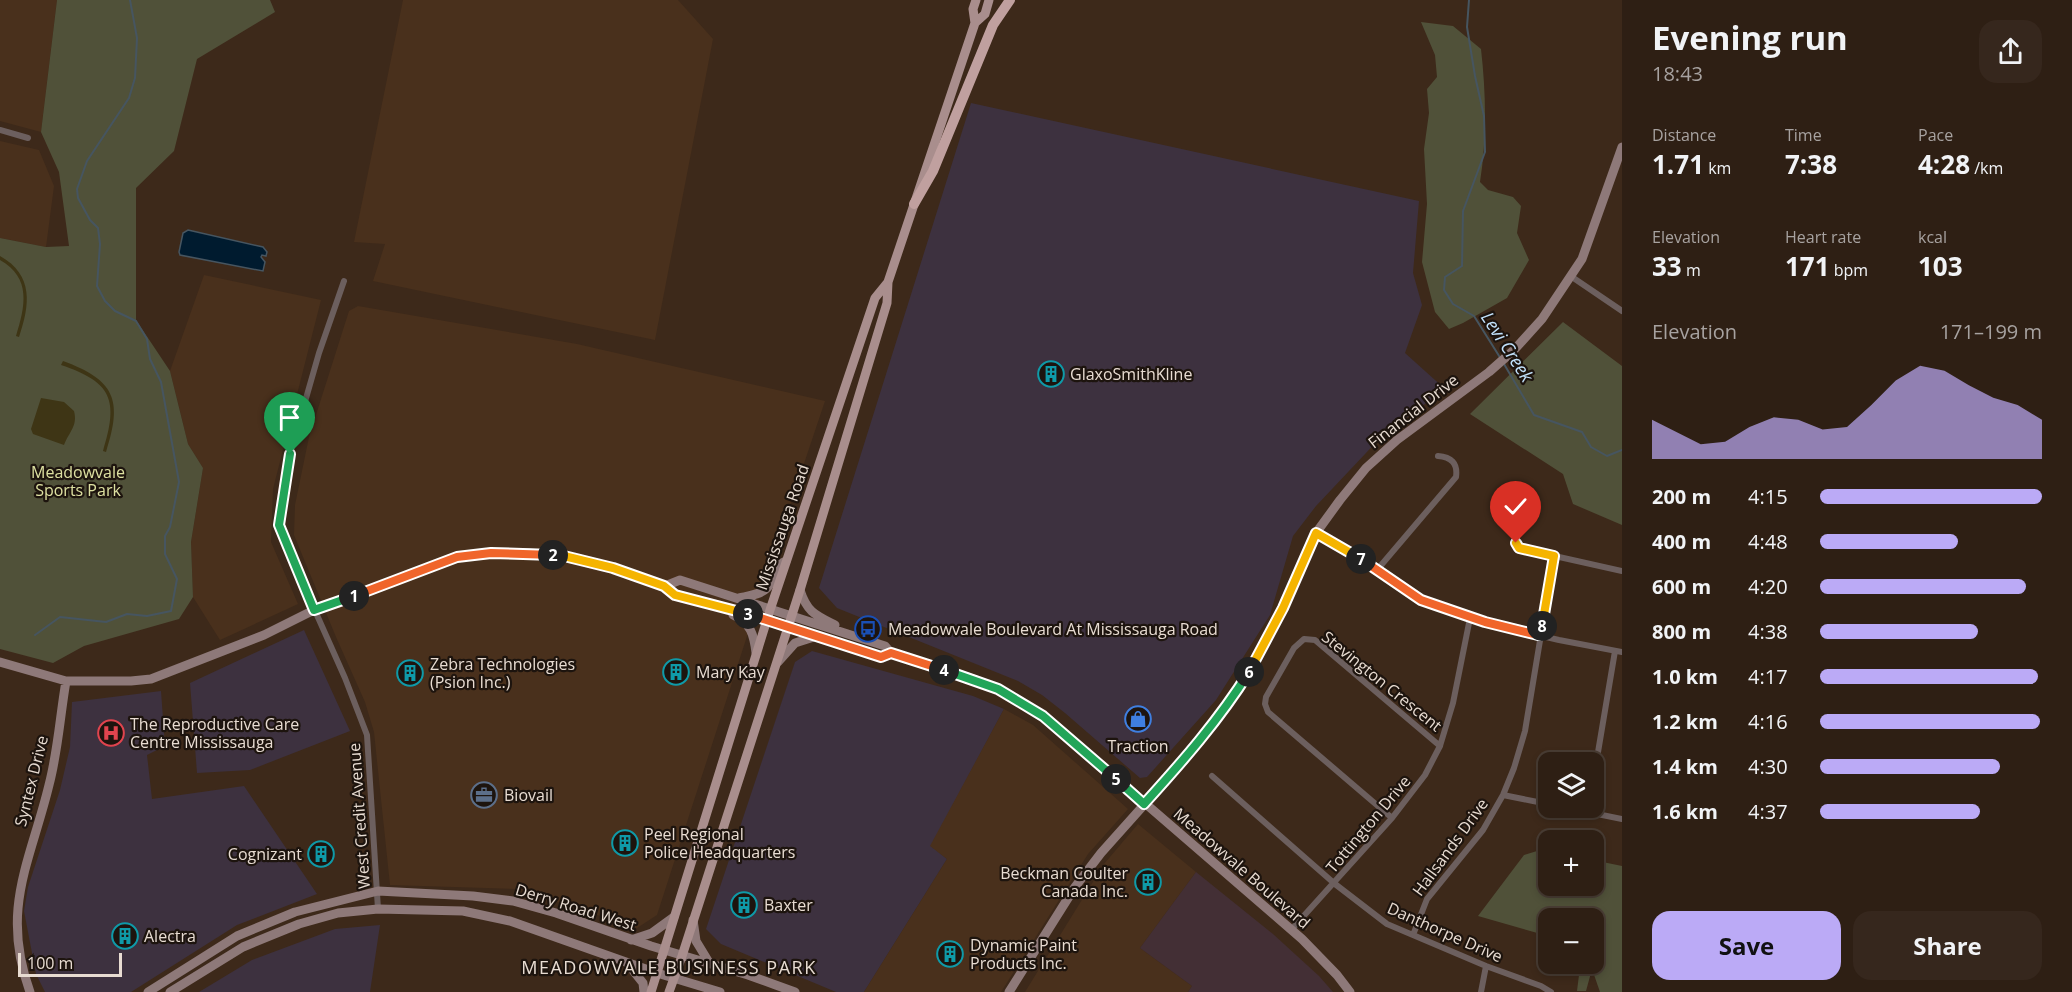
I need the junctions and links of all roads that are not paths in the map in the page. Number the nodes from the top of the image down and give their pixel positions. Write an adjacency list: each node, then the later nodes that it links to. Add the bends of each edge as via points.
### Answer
1 (976, 0): 4 (main road, Mississauga Road)
2 (989, 0): 4 (main road, Mississauga Road, via 985,14)
3 (1010, 0): 8 (highway, via 993,25 933,171)
4 (975, 23): 8 (main road, Mississauga Road)
5 (0, 129): 6 (street)
6 (28, 138)
7 (1622, 147): 9 (main road, Financial Drive, via 1591,238)
8 (914, 204): 11 (main road, Mississauga Road)
9 (1572, 277): 12 (street); 15 (main road, Financial Drive, via 1514,350 1379,455)
10 (344, 281): 24 (street, West Credit Avenue, via 288,461 279,525)
11 (888, 282): 17 (main road, Mississauga Road, via 875,298); 21 (main road, Mississauga Road, via 887,303)
12 (1622, 310)
13 (1438, 456): 18 (street, via 1452,461 1456,477)
14 (1517, 531): 16 (street, via 1515,541 1519,548)
15 (1316, 533): 18 (street); 42 (main road, Financial Drive, via 1248,674 1215,723)
16 (1554, 556): 19 (street); 29 (street, Hallsands Drive)
17 (786, 561): 22 (main road, via 778,566 766,589); 25 (main road, Mississauga Road)
18 (1377, 570): 26 (street, via 1421,600)
19 (1622, 571)
20 (664, 586): 22 (main road, Meadowvale Boulevard, via 680,580); 23 (main road, Meadowvale Boulevard, via 675,595); 24 (main road, Meadowvale Boulevard, via 564,556 491,553 457,557)
21 (800, 590): 27 (main road, Mississauga Road); 28 (main road, via 809,610 835,624)
22 (736, 599): 25 (main road, Meadowvale Boulevard)
23 (724, 608): 25 (main road, Meadowvale Boulevard); 32 (main road, via 748,625)
24 (314, 610): 36 (main road, Meadowvale Boulevard, via 264,635 151,679); 47 (street, West Credit Avenue, via 366,735)
25 (768, 614): 27 (main road, Meadowvale Boulevard); 32 (main road, Mississauga Road)
26 (1470, 618): 29 (street); 37 (street, Tottington Drive)
27 (789, 621): 28 (main road, Meadowvale Boulevard); 30 (main road, Meadowvale Boulevard); 35 (main road, Mississauga Road)
28 (840, 632): 33 (main road, Meadowvale Boulevard, via 885,646)
29 (1540, 635): 31 (street); 40 (street, Hallsands Drive, via 1525,730)
30 (817, 636): 33 (main road, Meadowvale Boulevard, via 881,657); 35 (main road, via 795,643)
31 (1619, 651): 38 (street)
32 (756, 653): 49 (main road, Mississauga Road)
33 (891, 653): 42 (main road, Meadowvale Boulevard, via 998,689 1043,716)
34 (0, 662): 36 (main road, Meadowvale Boulevard)
35 (776, 663): 50 (main road, Mississauga Road)
36 (66, 681): 62 (main road, Syntex Drive, via 49,786 14,911 14,938)
37 (1440, 746): 44 (street, Tottington Drive, via 1422,780); 44 (street, Stevington Crescent, via 1315,640 1304,639 1294,648 1266,697 1268,712)
38 (1599, 752)
39 (1212, 776): 46 (street, Danthorpe Drive)
40 (1503, 795): 41 (street); 52 (street, Hallsands Drive, via 1479,836 1427,899)
41 (1538, 802)
42 (1144, 804): 51 (main road, Meadowvale Boulevard); 71 (main road, Financial Drive, via 1075,887)
43 (1604, 814): 45 (street)
44 (1392, 818): 46 (street, Tottington Drive)
45 (1622, 819)
46 (1335, 884): 51 (street, Tottington Drive); 52 (street, Danthorpe Drive, via 1386,924)
47 (378, 891): 48 (street, West Credit Avenue); 53 (main road, Derry Road West, via 513,901); 63 (main road, Derry Road West, via 295,912 237,936)
48 (378, 909): 56 (main road, Derry Road West, via 463,912 510,921); 64 (main road, Derry Road West, via 338,913 290,928 243,947)
49 (674, 917): 53 (main road, via 652,933); 54 (main road, Mississauga Road)
50 (693, 920): 55 (main road, Mississauga Road); 57 (main road, via 696,941)
51 (1291, 930): 72 (main road, Meadowvale Boulevard)
52 (1413, 935): 58 (street, Danthorpe Drive)
53 (631, 940): 54 (main road, Derry Road West)
54 (663, 950): 55 (main road, Derry Road West); 59 (main road, Mississauga Road)
55 (682, 956): 57 (main road, Derry Road West); 60 (main road, Mississauga Road)
56 (625, 961): 59 (main road, Derry Road West); 65 (main road, via 643,984)
57 (710, 964): 70 (main road, Derry Road West)
58 (1486, 966): 73 (street); 74 (street, Danthorpe Drive)
59 (657, 973): 60 (main road, Derry Road West); 66 (main road, Mississauga Road)
60 (674, 977): 61 (main road, Derry Road West); 67 (main road, Mississauga Road)
61 (701, 987): 68 (main road); 69 (main road, Derry Road West)
62 (30, 992)
63 (148, 992)
64 (170, 992)
65 (644, 992)
66 (651, 992)
67 (669, 992)
68 (684, 992)
69 (720, 992)
70 (795, 992)
71 (1009, 992)
72 (1350, 992)
73 (1481, 992)
74 (1551, 992)

